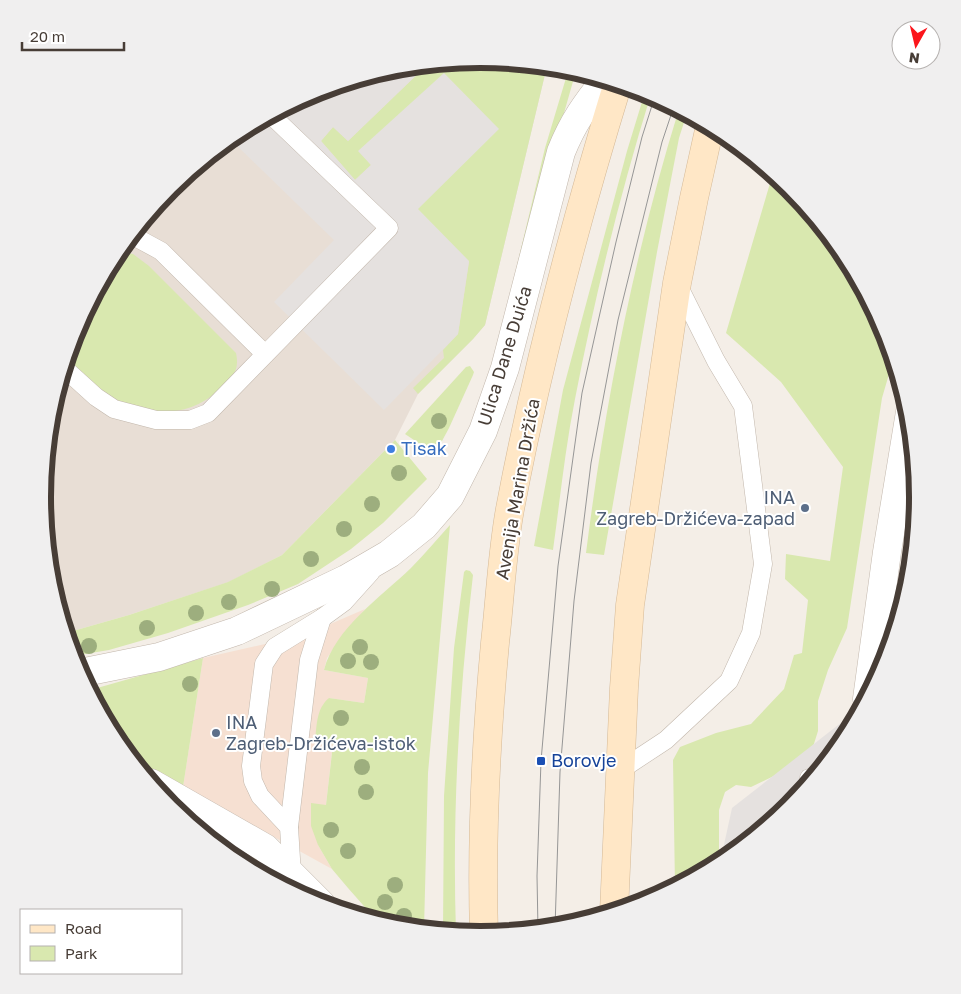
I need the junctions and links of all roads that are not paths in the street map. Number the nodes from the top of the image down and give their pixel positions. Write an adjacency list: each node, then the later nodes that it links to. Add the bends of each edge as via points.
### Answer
1 (601, 85): 10 (street, Ulica Dane Duića, via 583,107 561,152 504,368 483,431 450,496 424,526)
2 (616, 90): 20 (main road, Avenija Marina Držića, via 564,275 510,511 489,717 484,806)
3 (277, 119): 7 (lane, via 388,228)
4 (708, 133): 6 (main road)
5 (138, 239): 7 (lane, via 162,252)
6 (677, 283): 14 (main road, via 630,605); 14 (lane, via 716,362 743,406 763,564 751,633 729,681 666,740)
7 (264, 354): 8 (lane, via 208,413 190,420 156,420 114,409)
8 (70, 373)
9 (906, 439): 13 (street)
10 (389, 554): 11 (lane, via 344,602); 12 (street, Ulica Dane Duića, via 346,579 237,631 160,657)
11 (322, 618): 16 (lane, via 309,660); 16 (lane, via 275,647 264,664 251,766 260,796)
12 (89, 671)
13 (870, 676)
14 (619, 770): 19 (main road)
15 (171, 794): 17 (street, via 265,848)
16 (289, 827): 17 (lane)
17 (292, 875): 18 (street)
18 (306, 889)
19 (614, 904)
20 (484, 926)

